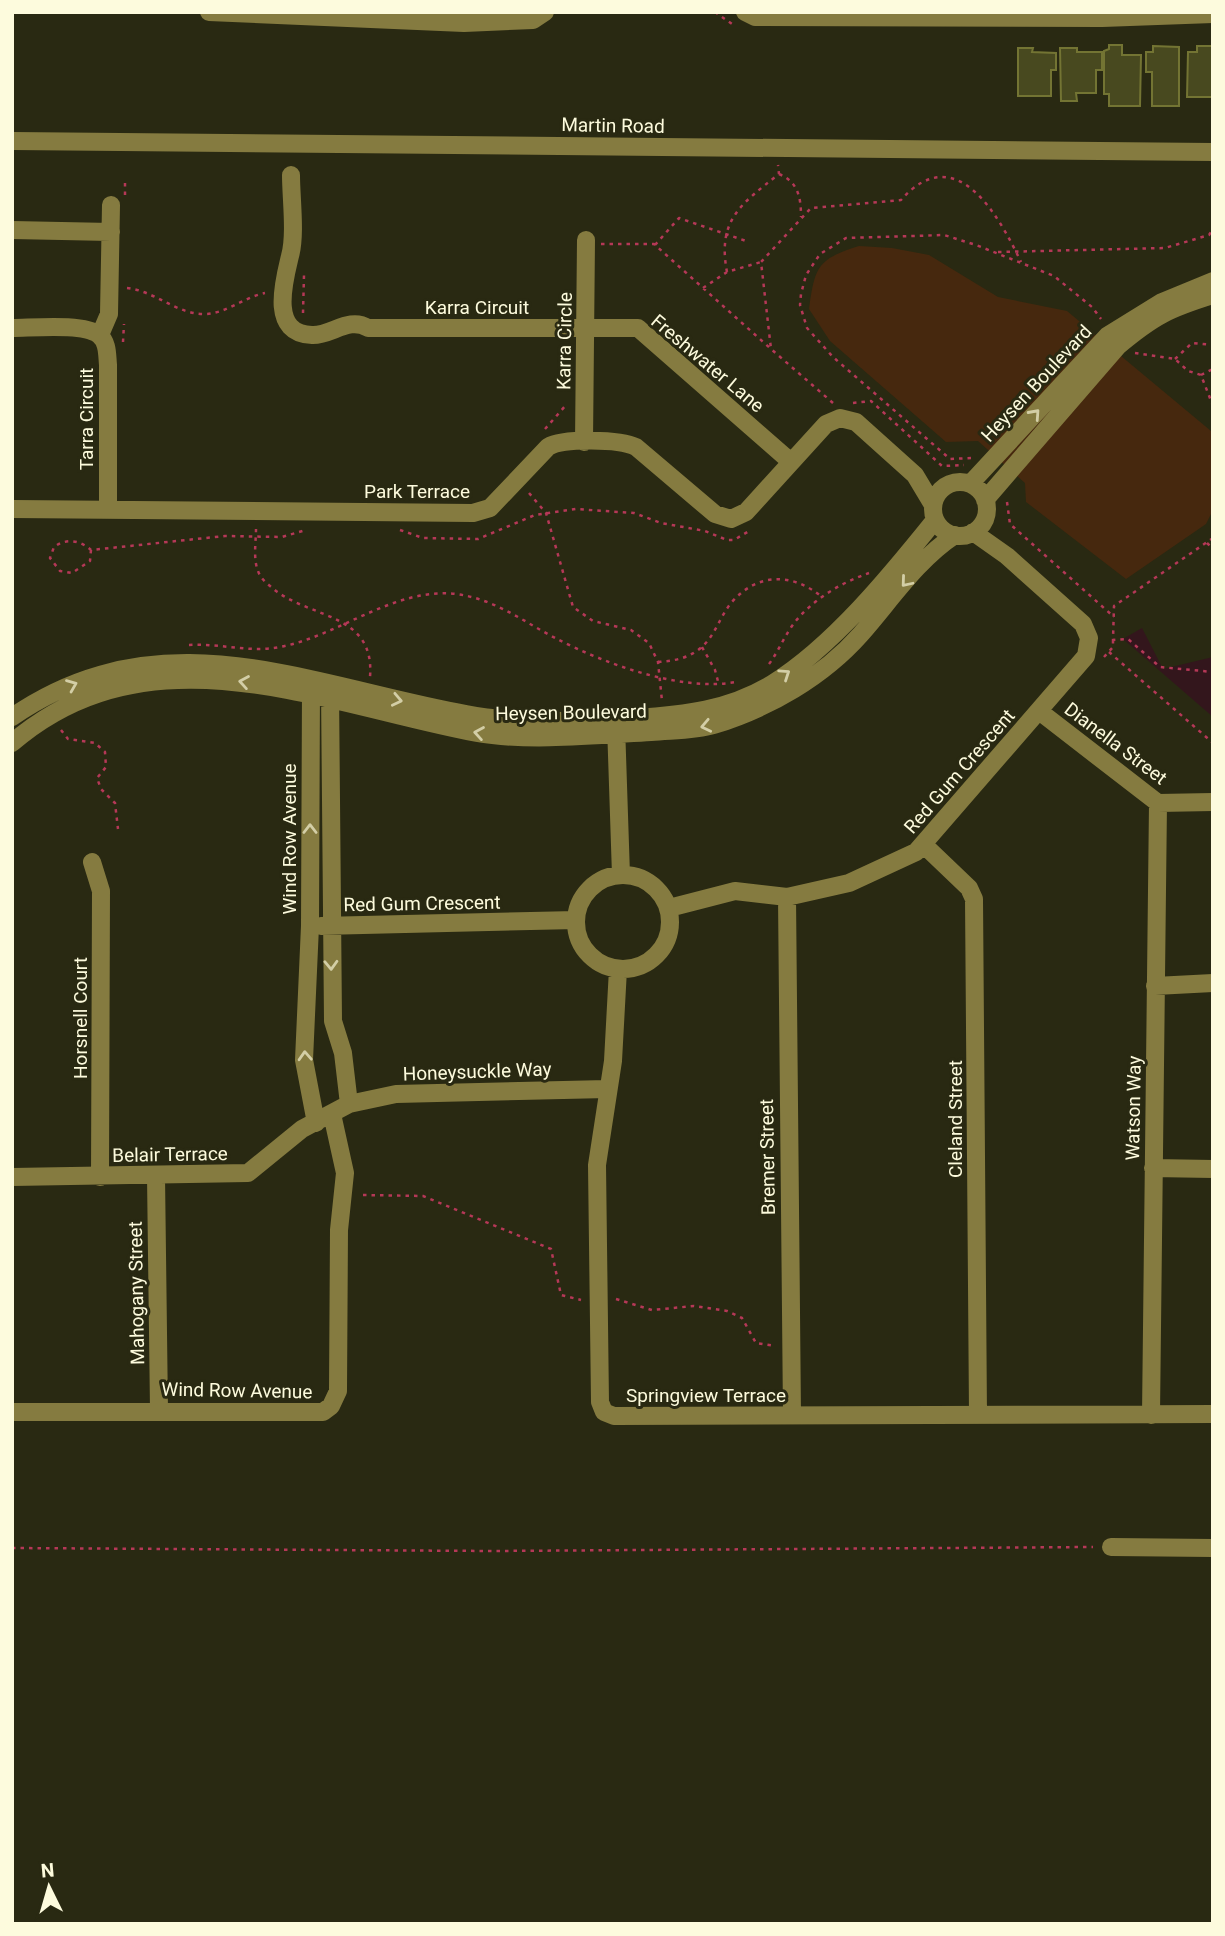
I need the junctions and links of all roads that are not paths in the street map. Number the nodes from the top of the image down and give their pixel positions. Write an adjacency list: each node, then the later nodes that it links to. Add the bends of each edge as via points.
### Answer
1 (209, 12): 4 (street)
2 (545, 12): 4 (street, via 533,20 464,23)
3 (744, 12): 5 (street, via 755,17)
4 (279, 13)
5 (1213, 14)
6 (12, 141): 7 (street, Martin Road)
7 (1213, 152)
8 (291, 175): 16 (street, Karra Circuit, via 297,261 282,297 285,319 302,334 320,335 355,324 368,328)
9 (111, 205): 11 (street)
10 (12, 230): 11 (street)
11 (111, 232): 17 (street, via 109,314)
12 (593, 242): 16 (street, Karra Circle)
13 (1213, 281): 18 (street, Heysen Boulevard, via 1162,302)
14 (1213, 296): 18 (street, Heysen Boulevard, via 1170,308)
15 (12, 328): 17 (street, via 86,328)
16 (586, 328): 19 (street, Karra Circle); 20 (street, Freshwater Lane, via 638,328)
17 (100, 335): 26 (street, Tarra Circuit, via 107,347 108,365)
18 (1115, 339): 22 (street, Heysen Boulevard, one-way to 18); 24 (street, Heysen Boulevard)
19 (584, 442): 20 (street, Park Terrace, via 636,447 715,514 731,519 746,512); 26 (street, Park Terrace, via 553,444 490,508 473,513)
20 (791, 462): 21 (street, Park Terrace, via 826,424 840,418 856,422)
21 (915, 475): 23 (street); 27 (street)
22 (970, 484): 23 (street); 24 (street)
23 (947, 485): 27 (street, via 940,490)
24 (985, 500): 28 (street)
25 (12, 509): 26 (street, Park Terrace)
26 (108, 510)
27 (934, 512): 29 (street, via 947,532); 34 (street, Heysen Boulevard, one-way to 27, via 710,710 770,685 815,654)
28 (979, 526): 29 (street); 32 (street, Red Gum Crescent, via 1083,624 1089,638 1086,656)
29 (955, 535): 34 (street, Heysen Boulevard, one-way to 34, via 934,548 843,652 793,690 713,725)
30 (311, 688): 31 (street, Heysen Boulevard); 33 (street, Heysen Boulevard, one-way to 30, via 85,680 166,663 236,664); 35 (street, Heysen Boulevard, one-way to 35, via 230,679 163,679 84,699 45,718); 44 (street, Wind Row Avenue, one-way to 30)
31 (331, 693): 34 (street, Heysen Boulevard, one-way to 34, via 369,685 483,717); 34 (street, Heysen Boulevard, one-way to 31, via 490,735); 45 (street)
32 (1039, 711): 37 (street, Dianella Street); 38 (street, Red Gum Crescent)
33 (12, 717)
34 (617, 726): 40 (street)
35 (12, 743)
36 (1213, 802): 37 (street, Dianella Street)
37 (1158, 803): 48 (street, Watson Way)
38 (923, 844): 41 (street, Red Gum Crescent, via 916,852 860,879); 61 (street, Cleland Street, via 969,888 974,899)
39 (92, 862): 56 (street, Horsnell Court, via 102,891)
40 (621, 875): 42 (street, via 651,884); 43 (street, via 595,885 579,907)
41 (787, 897): 42 (street, Red Gum Crescent, via 735,891); 60 (street, Bremer Street)
42 (669, 908): 46 (street, via 669,931 660,952 634,968)
43 (576, 920): 45 (street, Red Gum Crescent); 46 (street, via 584,947 605,965)
44 (310, 926): 45 (street, Red Gum Crescent); 51 (street, Wind Row Avenue, one-way to 44, via 304,1060)
45 (330, 926): 50 (street, one-way to 50, via 333,1021 343,1053)
46 (618, 969): 49 (street, Springview Terrace)
47 (1213, 983): 48 (street)
48 (1155, 986): 52 (street, Watson Way)
49 (607, 1088): 50 (street, Honeysuckle Way, via 396,1094); 60 (street, Springview Terrace, via 595,1216 600,1402 604,1412 614,1416)
50 (349, 1104): 51 (street, Belair Terrace)
51 (324, 1119): 54 (street, Belair Terrace, via 302,1129 248,1173); 57 (street, Wind Row Avenue, via 345,1173 339,1230 338,1391 331,1406 323,1412)
52 (1153, 1168): 53 (street); 62 (street, Watson Way)
53 (1213, 1169)
54 (156, 1176): 56 (street, Belair Terrace); 57 (street, Mahogany Street)
55 (12, 1177): 56 (street, Belair Terrace)
56 (100, 1177)
57 (159, 1410): 58 (street, Wind Row Avenue)
58 (12, 1412)
59 (1213, 1414): 62 (street, Springview Terrace)
60 (792, 1415): 61 (street, Springview Terrace)
61 (978, 1415): 62 (street, Springview Terrace)
62 (1150, 1415)
63 (1111, 1547): 64 (street)
64 (1213, 1548)

